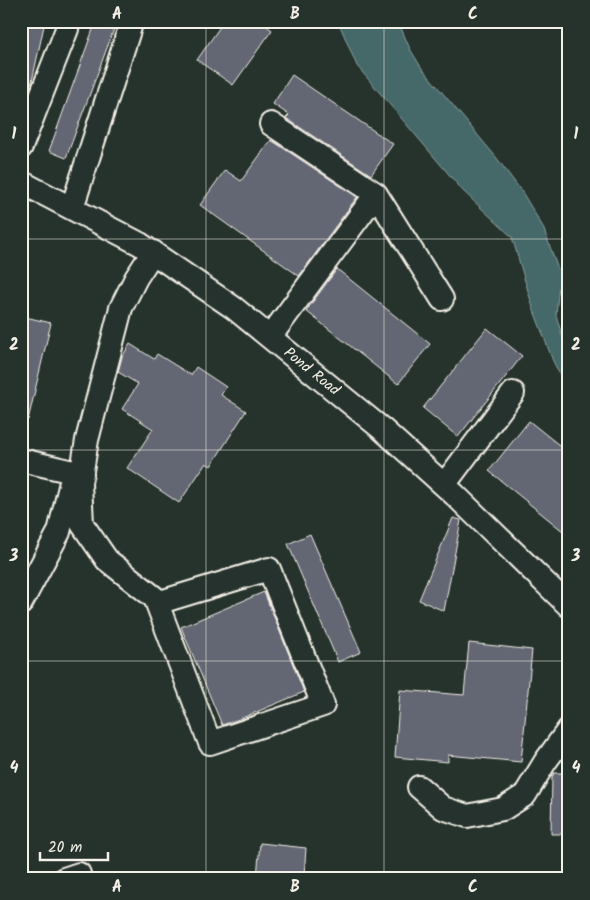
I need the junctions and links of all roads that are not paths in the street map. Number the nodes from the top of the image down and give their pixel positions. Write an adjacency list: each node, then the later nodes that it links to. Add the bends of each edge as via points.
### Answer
1 (132, 21): 7 (street)
2 (67, 29): 4 (street)
3 (270, 124): 6 (street)
4 (21, 148)
5 (21, 182): 7 (street, Pond Road)
6 (376, 194): 9 (street); 10 (street)
7 (72, 208): 8 (street, Pond Road)
8 (153, 252): 10 (street, Pond Road); 13 (street, via 121,308)
9 (442, 299)
10 (270, 337): 14 (street, Pond Road)
11 (513, 393): 14 (street)
12 (21, 460): 13 (street)
13 (78, 473): 15 (street, via 59,532); 16 (street, via 82,524 107,560)
14 (444, 485): 17 (street, Pond Road)
15 (21, 603)
16 (157, 603): 16 (street, via 210,743 322,705 269,569)
17 (569, 606)
18 (569, 729): 19 (street, via 525,795 502,809 467,816 443,808)
19 (419, 787)

